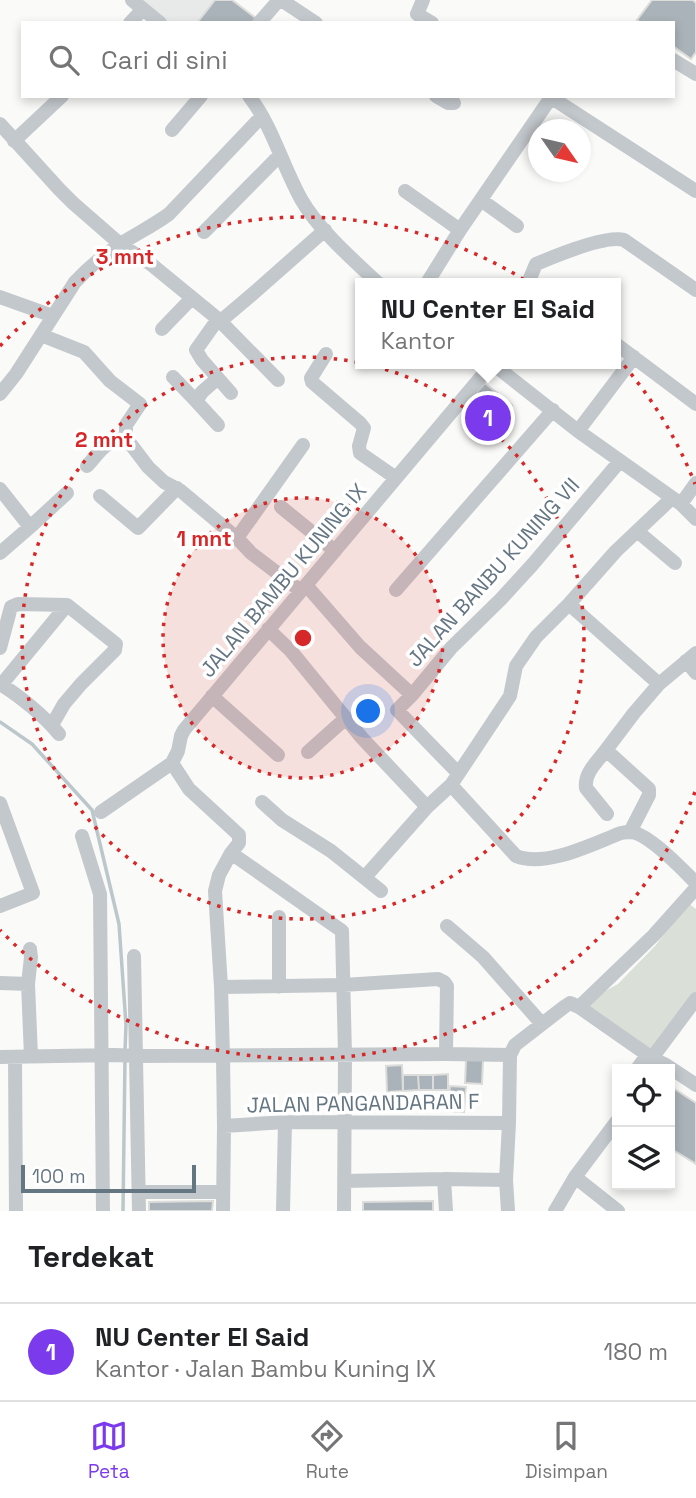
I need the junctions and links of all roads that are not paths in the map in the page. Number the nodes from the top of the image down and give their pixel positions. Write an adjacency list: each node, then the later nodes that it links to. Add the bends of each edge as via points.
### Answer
1 (280, 0): 4 (street); 5 (street)
2 (137, 5): 3 (street)
3 (157, 21)
4 (261, 21)
5 (313, 21)
6 (675, 61): 7 (street)
7 (696, 74)
8 (60, 98): 18 (street)
9 (199, 98): 17 (street)
10 (250, 98): 15 (street)
11 (439, 98): 14 (street)
12 (550, 98): 22 (street)
13 (553, 98): 21 (street)
14 (454, 103)
15 (262, 116): 19 (street); 27 (street, via 169,214)
16 (0, 124): 18 (street)
17 (172, 130)
18 (14, 141): 27 (street, via 59,190)
19 (281, 155): 24 (street, via 302,201); 26 (street)
20 (405, 191): 25 (street)
21 (696, 191)
22 (481, 200): 23 (street); 25 (street)
23 (517, 226)
24 (325, 230): 28 (street); 35 (street)
25 (460, 230): 29 (street)
26 (204, 232)
27 (120, 244): 33 (street); 34 (street, via 86,270)
28 (373, 278)
29 (430, 278)
30 (531, 278): 31 (street, via 540,262 619,239)
31 (696, 290)
32 (0, 297): 34 (street)
33 (192, 298): 35 (street); 36 (street)
34 (52, 316): 37 (street)
35 (218, 320): 44 (street, via 196,350); 45 (street)
36 (162, 329)
37 (41, 335): 47 (street); 53 (street, via 84,352 110,381 140,404 126,425)
38 (621, 348): 40 (street)
39 (326, 354): 57 (street, via 312,382 364,428 360,453)
40 (634, 358): 49 (street); 52 (street)
41 (488, 369): 57 (street, JALAN BAMBU KUNING IX)
42 (499, 369): 50 (street)
43 (173, 377): 48 (street)
44 (218, 378): 46 (street); 48 (street)
45 (278, 380)
46 (231, 393)
47 (0, 394)
48 (196, 401): 51 (street)
49 (696, 404)
50 (553, 410): 52 (street); 73 (street)
51 (218, 425)
52 (578, 430): 55 (street)
53 (126, 438): 56 (street, via 113,440); 59 (street, via 148,467)
54 (303, 444): 68 (street)
55 (620, 461): 63 (street); 82 (street, JALAN BANBU KUNING VII)
56 (87, 466)
57 (396, 478): 69 (street, JALAN BAMBU KUNING IX)
58 (696, 483): 63 (street)
59 (177, 488): 62 (street, via 138,527); 68 (street)
60 (0, 489): 66 (street)
61 (67, 493): 66 (street)
62 (100, 496)
63 (676, 501): 65 (street); 67 (street)
64 (281, 507): 69 (street)
65 (696, 519)
66 (30, 527): 70 (street)
67 (637, 531): 71 (street); 74 (street)
68 (236, 538): 72 (street)
69 (335, 551): 72 (street, JALAN BAMBU KUNING IX)
70 (0, 553)
71 (675, 563)
72 (303, 588): 76 (street, JALAN BAMBU KUNING IX); 82 (street)
73 (396, 590)
74 (569, 604): 81 (street); 89 (street, via 536,637 516,666 510,696)
75 (67, 605): 77 (street, via 12,606); 80 (street); 80 (street, via 117,647 64,704 55,730)
76 (268, 629): 83 (street, JALAN BAMBU KUNING IX); 84 (street)
77 (0, 648)
78 (691, 657): 79 (street); 81 (street)
79 (696, 673)
80 (1, 684)
81 (659, 684): 85 (street)
82 (412, 695): 89 (street, JALAN BANBU KUNING VII, via 397,710)
83 (212, 696): 87 (street); 88 (street, JALAN BAMBU KUNING IX, via 184,730)
84 (346, 718): 86 (street); 92 (street)
85 (607, 750): 94 (street, via 585,783); 95 (street, via 649,789)
86 (308, 752)
87 (278, 755)
88 (172, 763): 93 (street); 97 (street, via 189,789 239,835)
89 (455, 779): 92 (street); 95 (street, via 510,850 526,860 556,857)
90 (262, 802): 98 (street)
91 (0, 803): 101 (street, via 33,893)
92 (427, 807): 98 (street)
93 (102, 812)
94 (607, 814)
95 (630, 832): 99 (street, via 661,850)
96 (82, 836): 118 (street, via 100,894)
97 (231, 853): 108 (street, via 342,931); 109 (street, via 215,891)
98 (365, 877): 100 (street)
99 (696, 885): 112 (street, via 654,935)
100 (381, 891)
101 (1, 904)
102 (279, 917): 110 (street)
103 (447, 926): 113 (street, via 483,957)
104 (30, 949): 107 (street)
105 (134, 956): 118 (street)
106 (0, 983): 107 (street)
107 (28, 984): 117 (street)
108 (343, 985): 110 (street); 114 (street, via 444,982); 115 (street)
109 (221, 987): 110 (street); 119 (street)
110 (279, 987)
111 (696, 999): 121 (street)
112 (579, 1007): 113 (street, via 570,1003); 121 (street)
113 (542, 1024): 116 (street, via 515,1045)
114 (446, 1054): 115 (street); 116 (street)
115 (345, 1055): 119 (street); 127 (street)
116 (510, 1055): 128 (street)
117 (31, 1056): 118 (street); 120 (street)
118 (120, 1056): 119 (street); 135 (street); 138 (street)
119 (223, 1056): 129 (street)
120 (7, 1057): 125 (street)
121 (649, 1057): 122 (street); 123 (street)
122 (642, 1064)
123 (696, 1085)
124 (0, 1121): 125 (street)
125 (16, 1121): 137 (street)
126 (285, 1122): 127 (street, JALAN PANGANDARAN F); 129 (street, JALAN PANGANDARAN F); 141 (street)
127 (343, 1122): 128 (street, JALAN PANGANDARAN F); 134 (street)
128 (506, 1123): 133 (street)
129 (224, 1126): 136 (street)
130 (612, 1127): 131 (street)
131 (575, 1177): 145 (street); 146 (street)
132 (444, 1179): 133 (street); 134 (street); 143 (street)
133 (506, 1180): 144 (street)
134 (344, 1181): 142 (street)
135 (139, 1192): 136 (street); 139 (street)
136 (222, 1192): 140 (street)
137 (16, 1211)
138 (103, 1211)
139 (139, 1211)
140 (223, 1211)
141 (282, 1211)
142 (344, 1211)
143 (446, 1211)
144 (508, 1211)
145 (555, 1211)
146 (618, 1211)

